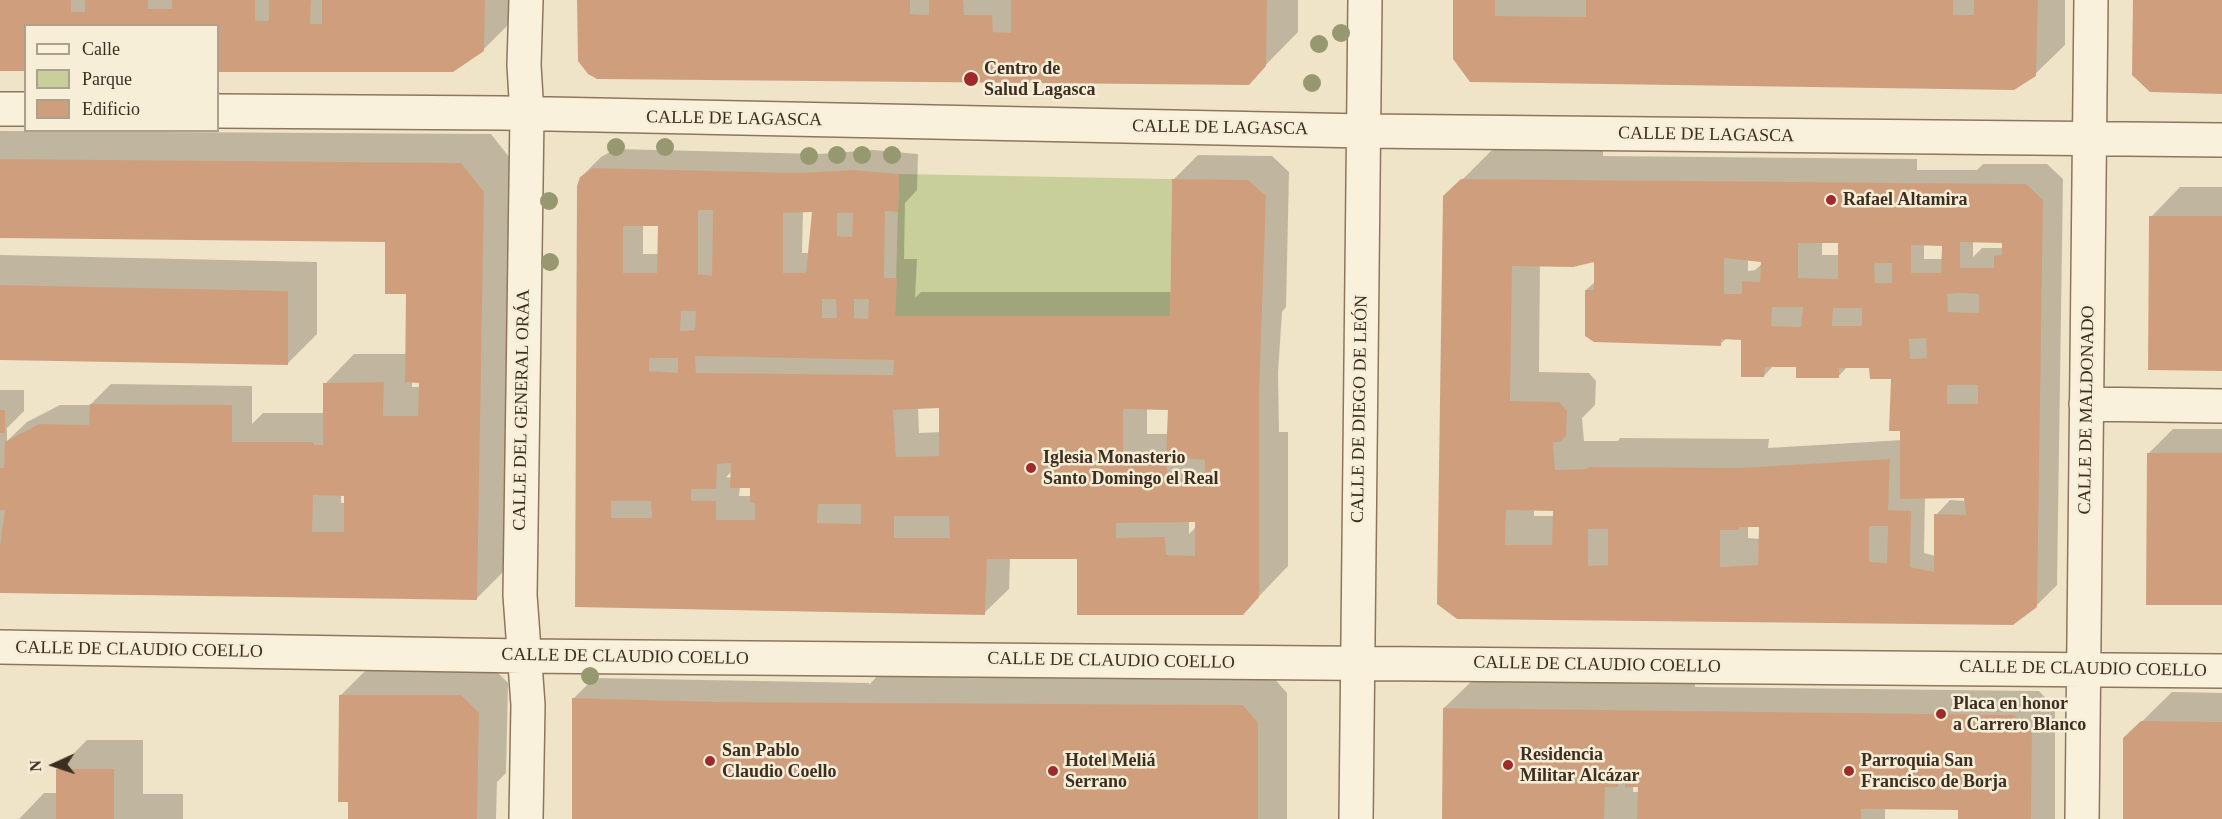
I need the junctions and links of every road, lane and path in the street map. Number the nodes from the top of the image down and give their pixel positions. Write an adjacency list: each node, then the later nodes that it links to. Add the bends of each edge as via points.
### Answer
1 (526, 0): 7 (street, CALLE DEL GENERAL ORÁA)
2 (1365, 0): 8 (street, CALLE DE DIEGO DE LEÓN)
3 (2091, 0): 9 (street, CALLE DE MALDONADO)
4 (0, 109): 5 (street)
5 (24, 109)
6 (219, 111): 7 (street, CALLE DE LAGASCA)
7 (527, 115): 8 (street, CALLE DE LAGASCA); 14 (street, CALLE DEL GENERAL ORÁA, via 520,595)
8 (1364, 131): 9 (street, CALLE DE LAGASCA); 15 (street, CALLE DE DIEGO DE LEÓN)
9 (2090, 139): 10 (street, CALLE DE LAGASCA); 11 (street, CALLE DE MALDONADO)
10 (2222, 140)
11 (2086, 404): 12 (street); 16 (street, CALLE DE MALDONADO)
12 (2222, 406)
13 (0, 647): 14 (street, CALLE DE CLAUDIO COELLO)
14 (523, 656): 15 (street, CALLE DE CLAUDIO COELLO); 18 (street, CALLE DEL GENERAL ORÁA, via 528,705)
15 (1357, 663): 16 (street, CALLE DE CLAUDIO COELLO); 19 (street, CALLE DE DIEGO DE LEÓN)
16 (2083, 669): 17 (street, CALLE DE CLAUDIO COELLO); 20 (street, CALLE DE MALDONADO)
17 (2222, 671)
18 (526, 819)
19 (1356, 819)
20 (2082, 819)

